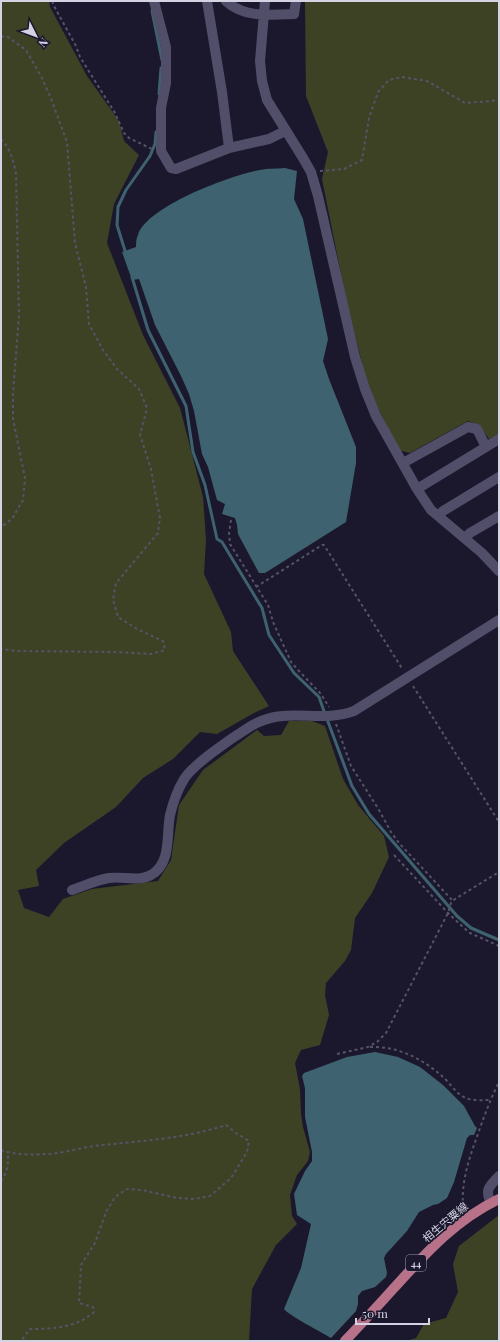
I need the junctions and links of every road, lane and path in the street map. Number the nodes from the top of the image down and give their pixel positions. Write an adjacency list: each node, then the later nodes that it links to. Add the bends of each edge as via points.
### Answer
1 (52, 1): 12 (path, via 80,57 115,113 124,133)
2 (154, 1): 13 (street, via 166,47 166,78 161,108 161,151 171,168 176,169)
3 (207, 1): 13 (street)
4 (226, 1): 7 (street, via 230,6 240,10)
5 (265, 1): 7 (street)
6 (296, 1): 7 (street, via 294,14)
7 (264, 15): 10 (street, via 260,60 262,80 267,100)
8 (1, 36): 27 (path, via 8,37 26,50 50,96 67,142 75,243 86,287 89,324 117,369 139,389 147,408 140,436 151,469 160,518 158,533 116,583 113,600 118,617 163,641 165,650 151,654)
9 (499, 99): 14 (path, via 465,103 427,81 402,77 388,80 378,92 369,118 362,160 344,169)
10 (286, 131): 13 (street, via 269,139); 14 (street)
11 (1, 139): 22 (path, via 13,158 16,174 19,315 13,418 25,478 23,500 12,519)
12 (150, 148)
13 (229, 148)
14 (311, 172): 17 (street, via 365,389 376,416)
15 (499, 440): 16 (street)
16 (486, 447): 17 (street, via 477,429 468,426); 19 (street)
17 (403, 464): 19 (street)
18 (499, 477): 20 (street, via 443,511)
19 (417, 489): 20 (street, via 431,510)
20 (439, 516): 23 (street)
21 (499, 517): 23 (street)
22 (1, 527)
23 (465, 538): 24 (street)
24 (499, 571)
25 (256, 587): 28 (path, via 324,545)
26 (499, 620): 28 (street)
27 (1, 649)
28 (408, 677): 29 (path); 32 (street, via 354,711 343,715 274,716 252,725 196,766 184,779 170,815 166,856 158,870 143,879 97,880)
29 (499, 822)
30 (394, 856): 33 (path)
31 (499, 872): 33 (path, via 455,899)
32 (72, 890)
33 (448, 912): 34 (path, via 470,933); 35 (path, via 386,1033)
34 (499, 946)
35 (368, 1047): 36 (path); 38 (path, via 396,1050 420,1060 443,1077 463,1098)
36 (337, 1054)
37 (499, 1082): 38 (path)
38 (490, 1100): 44 (path, via 464,1177)
39 (1, 1150): 40 (path)
40 (8, 1152): 42 (path, via 6,1175); 45 (path, via 47,1154 182,1136 226,1125 249,1141 247,1152 231,1178 210,1196 195,1199 177,1198 127,1189 115,1197 106,1212 95,1243 81,1265 78,1303 93,1307 94,1312 66,1327 30,1329)
41 (499, 1176): 43 (street, via 488,1190 488,1196)
42 (1, 1181)
43 (495, 1201): 46 (main road, 相生宍粟線 / 44, via 460,1222 439,1240)
44 (463, 1207)
45 (22, 1341)
46 (345, 1341)

